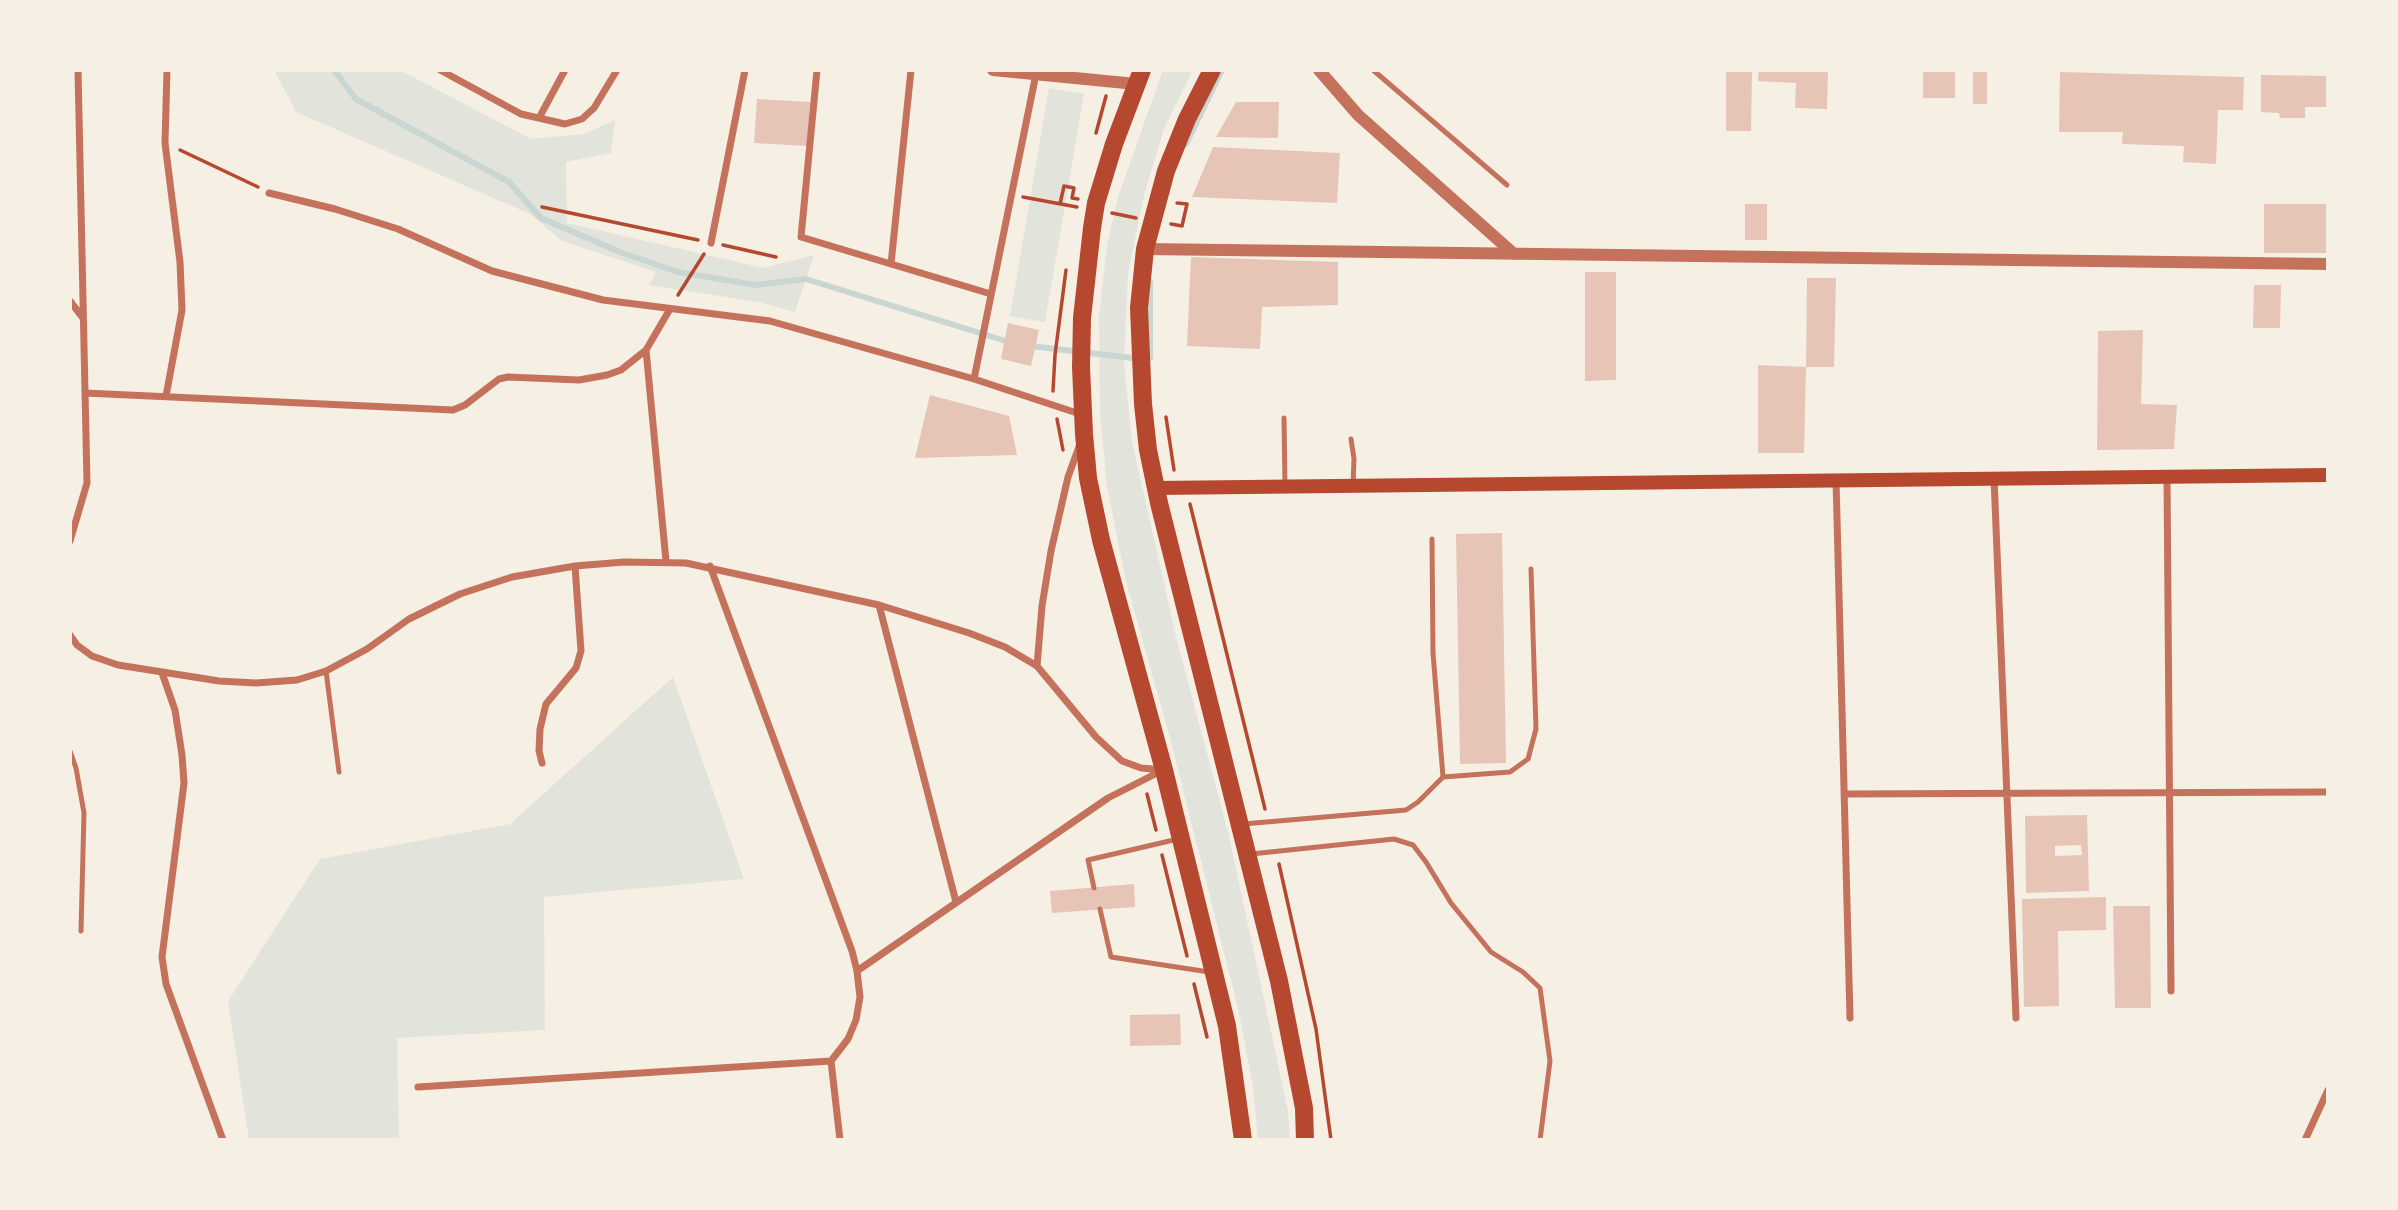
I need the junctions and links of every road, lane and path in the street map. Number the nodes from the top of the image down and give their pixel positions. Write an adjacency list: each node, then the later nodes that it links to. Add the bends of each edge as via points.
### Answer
1 (78, 70): 39 (street)
2 (167, 70): 16 (street)
3 (440, 70): 15 (street, via 521,114)
4 (565, 70): 15 (street)
5 (617, 70): 15 (street, via 582,119 565,124)
6 (745, 70): 28 (street)
7 (817, 70): 33 (street, via 801,237)
8 (911, 70): 33 (street)
9 (993, 70): 13 (street)
10 (1213, 70): 29 (main road, via 1166,171)
11 (1319, 70): 30 (street, via 1358,115)
12 (1373, 70): 17 (lane)
13 (1036, 74): 14 (street); 19 (street)
14 (1139, 77): 46 (main road, via 1096,203 1082,318)
15 (539, 118)
16 (165, 142): 18 (path); 43 (street, via 182,310)
17 (1507, 185)
18 (269, 193): 38 (street, via 398,229 492,271 603,300)
19 (1012, 195): 21 (path); 36 (street)
20 (1072, 198): 21 (path, via 1074,188 1064,187)
21 (1060, 204): 23 (path)
22 (542, 206): 28 (path)
23 (1088, 209)
24 (1101, 211): 26 (path)
25 (1175, 215): 27 (path, via 1178,202 1187,204 1182,226)
26 (1142, 219)
27 (1169, 223)
28 (711, 243): 31 (path)
29 (1145, 249): 30 (street); 58 (main road, via 1139,342)
30 (1514, 254): 34 (street)
31 (776, 257)
32 (700, 261): 35 (path)
33 (891, 264): 36 (street)
34 (2328, 264)
35 (684, 286)
36 (991, 294): 41 (street)
37 (70, 301): 39 (street)
38 (670, 309): 40 (street); 41 (street, via 770,321)
39 (83, 318): 42 (street)
40 (646, 350): 43 (street, via 607,375 579,380 499,379 453,410); 61 (street)
41 (974, 379): 44 (street)
42 (85, 393): 43 (street); 60 (street, via 86,483)
43 (166, 396)
44 (1054, 405): 46 (street); 52 (path)
45 (1164, 407): 50 (path)
46 (1083, 415): 48 (main road)
47 (1284, 418): 57 (lane)
48 (1084, 434): 52 (street); 72 (main road, via 1101,541)
49 (1351, 439): 56 (lane)
50 (1174, 470)
51 (2328, 475): 53 (main road)
52 (1068, 477): 67 (street, via 1044,592)
53 (2167, 477): 54 (main road); 76 (street)
54 (1994, 478): 55 (main road); 78 (street)
55 (1836, 480): 56 (main road); 79 (street)
56 (1353, 485): 57 (main road)
57 (1285, 486): 58 (main road)
58 (1156, 488): 80 (main road)
59 (1432, 539): 74 (lane, via 1433,653)
60 (70, 541)
61 (666, 561): 62 (street); 63 (street)
62 (575, 566): 68 (street, via 512,577 460,594 409,619); 71 (street, via 581,651 576,668 546,704 540,729)
63 (710, 566): 65 (street); 89 (street)
64 (1531, 569): 74 (lane, via 1536,729 1528,759 1510,772)
65 (879, 605): 67 (street, via 969,633); 85 (street)
66 (70, 635): 69 (street, via 92,656)
67 (1037, 666): 72 (street, via 1115,756 1129,765)
68 (327, 671): 69 (street, via 297,680 256,683); 73 (lane)
69 (162, 673): 98 (street, via 175,710 184,783 162,957 166,984)
70 (70, 751): 87 (lane, via 83,813)
71 (542, 763)
72 (1164, 770): 75 (street); 81 (main road)
73 (339, 772)
74 (1443, 777): 80 (lane, via 1406,810)
75 (1143, 779): 82 (path); 85 (street)
76 (2169, 792): 77 (street); 78 (street); 91 (street)
77 (2328, 792)
78 (2007, 793): 79 (street); 93 (street)
79 (1844, 794): 92 (street)
80 (1240, 824): 83 (main road)
81 (1181, 838): 82 (lane); 90 (main road)
82 (1160, 843): 84 (lane, via 1088,860); 88 (path)
83 (1247, 854): 101 (main road, via 1293,1043); 102 (lane, via 1394,839 1413,845 1491,953 1540,988 1550,1061)
84 (1094, 888)
85 (956, 902): 89 (street)
86 (1100, 909): 88 (lane, via 1111,957)
87 (81, 931)
88 (1190, 969): 90 (lane); 94 (path)
89 (857, 971): 95 (street, via 860,997 856,1020)
90 (1214, 972): 100 (main road)
91 (2171, 991)
92 (1850, 1018)
93 (2016, 1018)
94 (1209, 1043)
95 (831, 1061): 96 (street); 99 (street)
96 (418, 1087)
97 (2328, 1090): 103 (street)
98 (223, 1140)
99 (840, 1140)
100 (1244, 1140)
101 (1305, 1140)
102 (1540, 1140)
103 (2305, 1140)

